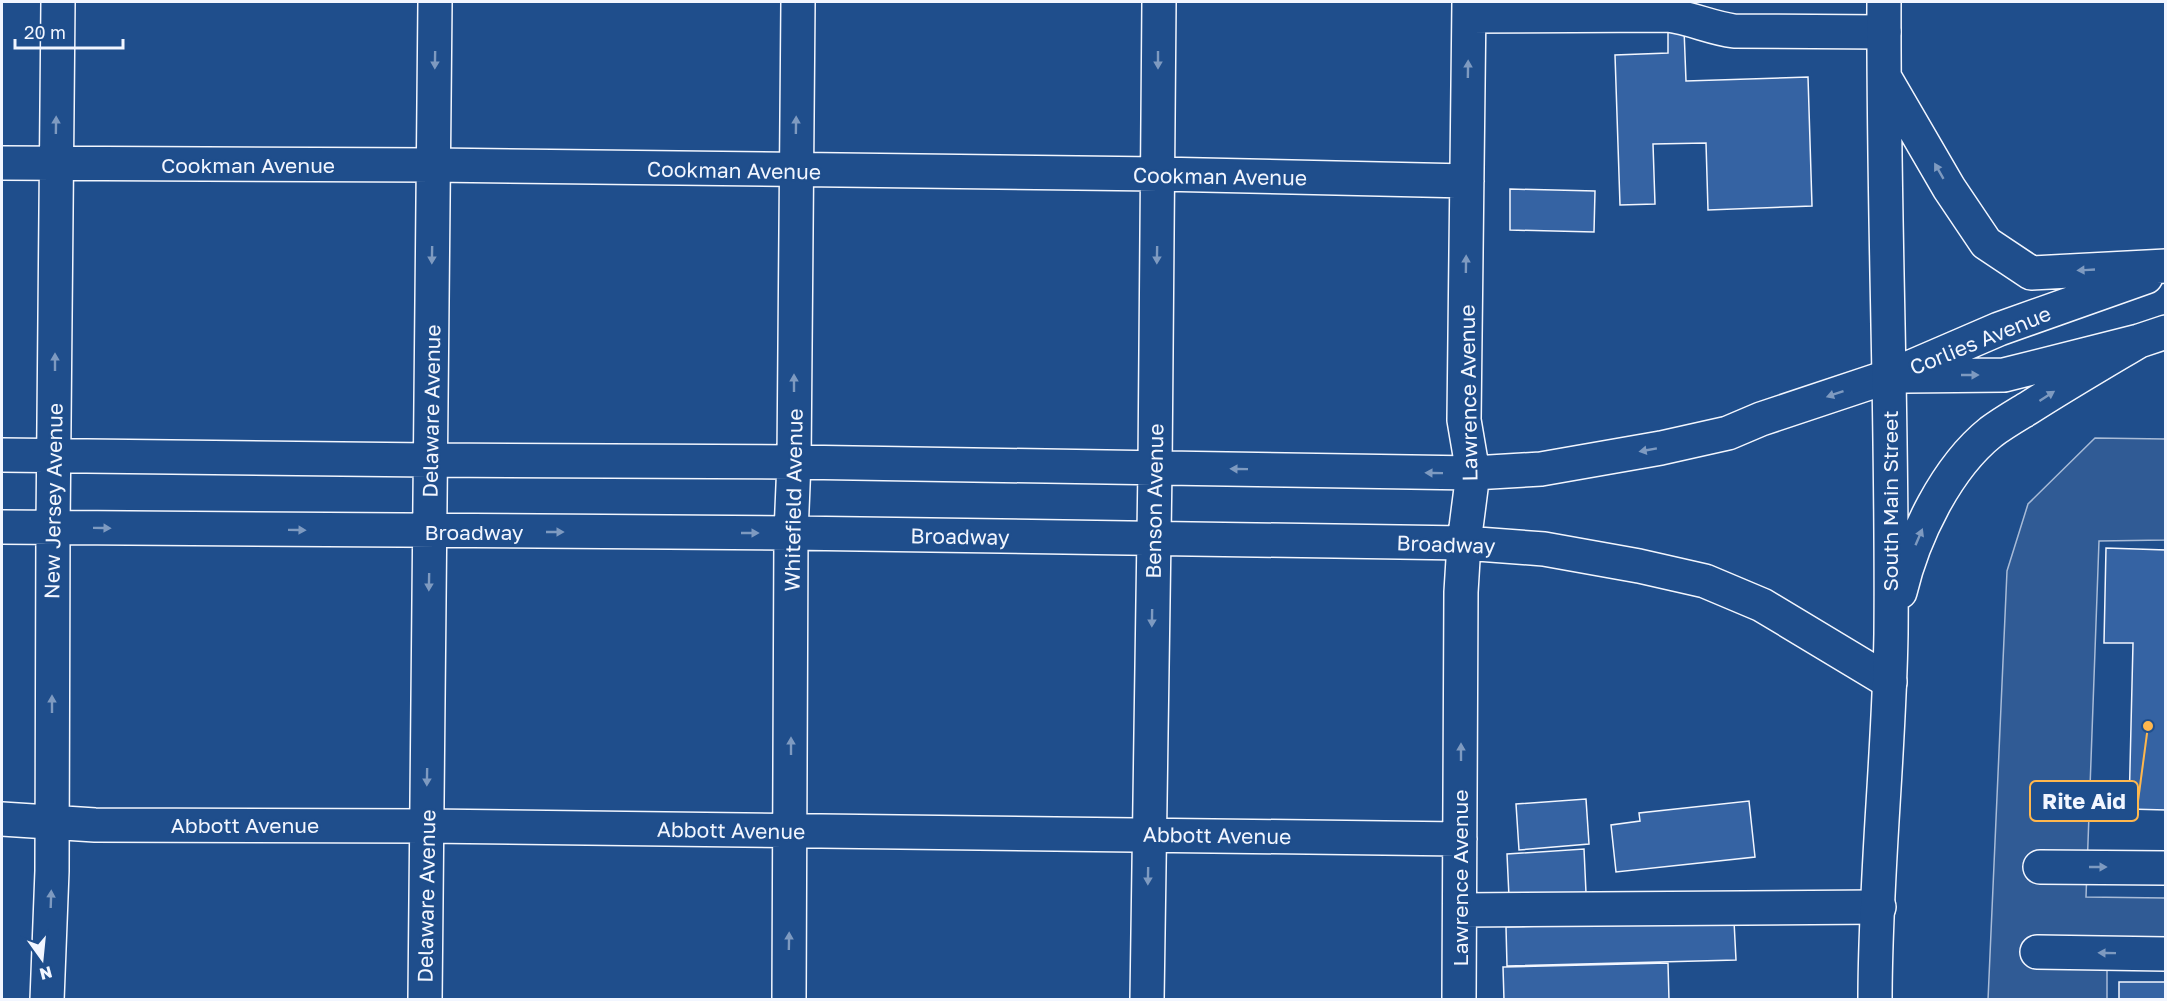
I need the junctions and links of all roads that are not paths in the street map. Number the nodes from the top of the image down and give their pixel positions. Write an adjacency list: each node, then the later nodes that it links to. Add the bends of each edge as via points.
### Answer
1 (58, 2): 9 (street, New Jersey Avenue, one-way to 1)
2 (435, 2): 10 (street, Delaware Avenue, one-way to 10)
3 (798, 2): 11 (street, Whitefield Avenue, one-way to 3)
4 (1159, 2): 12 (street, Benson Avenue, one-way to 12)
5 (1469, 9): 6 (street, via 1668,15 1734,31); 13 (street, Lawrence Avenue, one-way to 5)
6 (1884, 17): 7 (street, South Main Street)
7 (1883, 75): 14 (street, one-way to 7, via 2031,273 1986,243); 16 (street, South Main Street)
8 (2, 163): 9 (street, Cookman Avenue)
9 (56, 164): 10 (street, Cookman Avenue); 18 (street, New Jersey Avenue, one-way to 9)
10 (434, 165): 11 (street, Cookman Avenue); 19 (street, Delaware Avenue, one-way to 19)
11 (796, 171): 12 (street, Cookman Avenue); 20 (street, Whitefield Avenue, one-way to 11)
12 (1158, 174): 13 (street, Cookman Avenue); 21 (street, Benson Avenue, one-way to 21)
13 (1467, 181): 22 (street, Lawrence Avenue, one-way to 13, via 1464,420)
14 (2166, 268): 16 (street, Corlies Avenue, via 1999,329)
15 (2152, 336): 16 (street, Corlies Avenue, one-way to 15, via 2004,375); 29 (street, one-way to 15, via 1905,572 1930,510 1957,468 1991,432)
16 (1890, 376): 22 (street, one-way to 22, via 1728,433 1541,469); 29 (street, South Main Street)
17 (2, 455): 18 (street)
18 (54, 456): 19 (street); 24 (street, New Jersey Avenue)
19 (429, 460): 20 (street); 25 (street, Delaware Avenue)
20 (794, 462): 21 (street); 26 (street, Whitefield Avenue)
21 (1155, 468): 22 (street, one-way to 21); 27 (street, Benson Avenue)
22 (1473, 473): 28 (street, Lawrence Avenue)
23 (2, 527): 24 (street, Broadway)
24 (53, 527): 25 (street, Broadway, one-way to 25); 32 (street, New Jersey Avenue, one-way to 24)
25 (430, 531): 26 (street, Broadway, one-way to 26); 33 (street, Delaware Avenue, one-way to 33)
26 (791, 533): 27 (street, Broadway); 34 (street, Whitefield Avenue, one-way to 26)
27 (1154, 539): 28 (street, Broadway); 35 (street, Benson Avenue, one-way to 35)
28 (1464, 543): 30 (street, Broadway, via 1544,549 1705,581 1762,604); 36 (street, Lawrence Avenue, one-way to 28)
29 (1891, 633): 30 (street, South Main Street)
30 (1890, 682): 39 (street, South Main Street)
31 (2, 819): 32 (street, Abbott Avenue)
32 (51, 822): 33 (street, Abbott Avenue); 44 (street, New Jersey Avenue, one-way to 32)
33 (427, 826): 34 (street, Abbott Avenue); 45 (street, Delaware Avenue)
34 (791, 831): 35 (street, Abbott Avenue); 46 (street, Whitefield Avenue, one-way to 34)
35 (1149, 834): 36 (street, Abbott Avenue); 47 (street, Benson Avenue, one-way to 47)
36 (1460, 839): 40 (street, Lawrence Avenue)
37 (2040, 867): 38 (street, one-way to 38)
38 (2166, 868)
39 (1879, 907): 40 (street); 43 (street, South Main Street)
40 (1460, 910): 48 (street, Lawrence Avenue)
41 (2037, 952): 42 (street, one-way to 41)
42 (2166, 954)
43 (1881, 990)
44 (47, 999)
45 (425, 999)
46 (789, 999)
47 (1147, 999)
48 (1460, 999)

